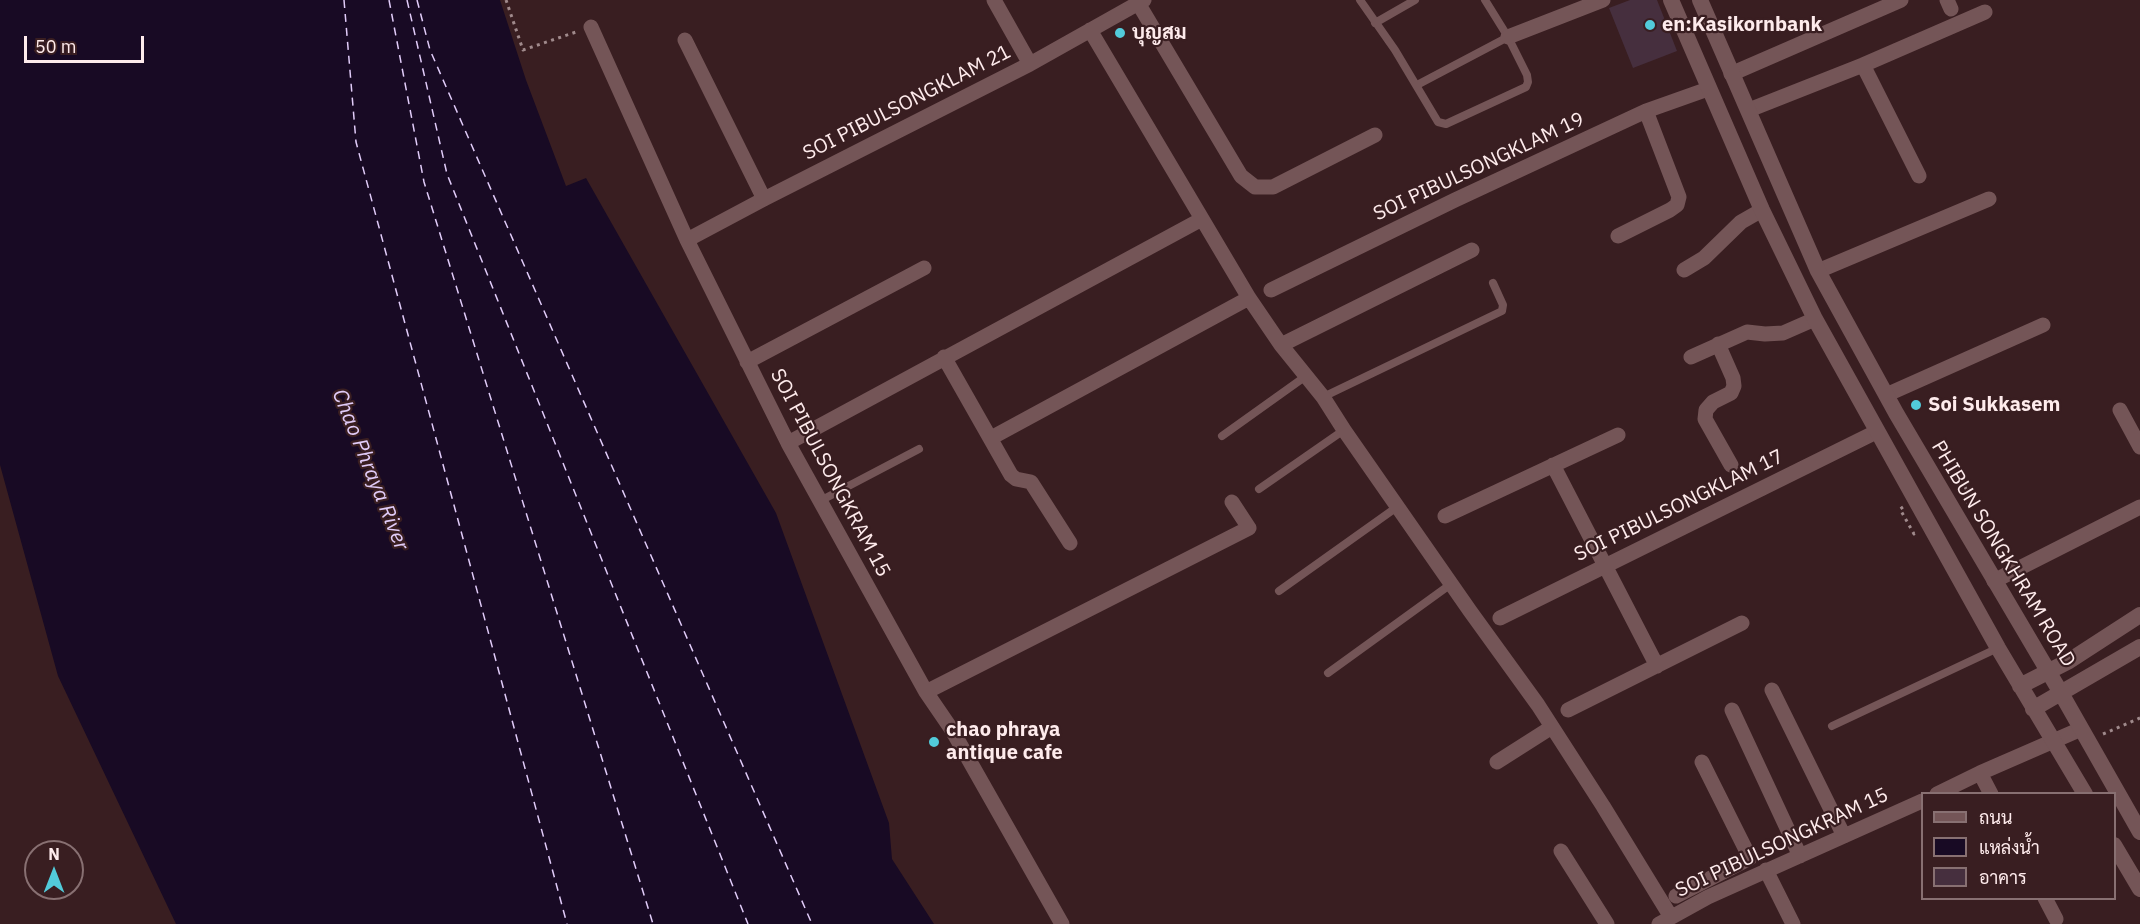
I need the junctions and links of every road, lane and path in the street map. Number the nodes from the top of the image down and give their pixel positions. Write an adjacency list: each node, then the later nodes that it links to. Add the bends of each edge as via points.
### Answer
1 (506, 0): 13 (path, via 523,50)
2 (994, 0): 17 (street)
3 (1360, 0): 12 (lane)
4 (1415, 0): 12 (lane)
5 (1485, 0): 15 (lane)
6 (1603, 0): 15 (street)
7 (1671, 0): 21 (main road)
8 (1700, 0): 19 (main road, PHIBUN SONGKHRAM ROAD)
9 (1901, 0): 19 (street)
10 (1141, 2): 14 (street, SOI PIBULSONGKLAM 21); 24 (street, via 1241,176 1255,187 1273,187)
11 (1984, 12): 18 (street)
12 (1375, 23): 20 (lane)
13 (591, 27): 31 (street, SOI PIBULSONGKRAM 15)
14 (1090, 30): 17 (street, SOI PIBULSONGKLAM 21); 29 (street)
15 (1508, 37): 20 (lane); 20 (lane, via 1527,75 1526,87 1446,124 1438,122)
16 (685, 40): 26 (street)
17 (1030, 64): 26 (street, SOI PIBULSONGKLAM 21)
18 (1863, 65): 22 (street); 25 (street)
19 (1731, 74): 22 (main road, PHIBUN SONGKHRAM ROAD)
20 (1417, 85)
21 (1708, 88): 23 (street, SOI PIBULSONGKLAM 19); 28 (main road)
22 (1749, 110): 35 (main road, PHIBUN SONGKHRAM ROAD)
23 (1646, 111): 30 (street, via 1679,197 1670,210); 37 (street, SOI PIBULSONGKLAM 19)
24 (1375, 135)
25 (1919, 176)
26 (764, 199): 31 (street, SOI PIBULSONGKLAM 21)
27 (1989, 199): 35 (street)
28 (1762, 210): 34 (street, via 1741,222 1704,258); 39 (main road)
29 (1202, 219): 38 (street); 43 (street)
30 (1618, 236)
31 (687, 240): 45 (street, SOI PIBULSONGKRAM 15)
32 (1472, 250): 41 (street)
33 (924, 268): 45 (street)
34 (1684, 270)
35 (1818, 271): 47 (main road, PHIBUN SONGKHRAM ROAD)
36 (1493, 283): 48 (lane, via 1502,311)
37 (1271, 290)
38 (1249, 298): 41 (street); 54 (street)
39 (1815, 319): 42 (street, via 1783,333 1747,332); 51 (main road)
40 (2043, 325): 47 (street)
41 (1281, 345): 46 (street)
42 (1718, 345): 44 (street); 59 (street, via 1734,386 1731,393 1706,410 1706,419)
43 (944, 357): 54 (street); 55 (street)
44 (1690, 357)
45 (747, 362): 55 (street, SOI PIBULSONGKRAM 15)
46 (1306, 376): 48 (street); 53 (lane)
47 (1886, 395): 72 (main road, PHIBUN SONGKHRAM ROAD)
48 (1323, 397): 50 (street)
49 (2120, 410): 56 (street)
50 (1344, 430): 61 (lane); 65 (street)
51 (1876, 432): 71 (street, SOI PIBULSONGKLAM 17); 79 (main road)
52 (1618, 435): 58 (street)
53 (1222, 436)
54 (991, 438): 70 (street, via 1011,475 1031,482)
55 (788, 442): 62 (street, SOI PIBULSONGKRAM 15)
56 (2140, 447)
57 (919, 449): 62 (lane)
58 (1552, 465): 68 (street); 71 (street)
59 (1731, 465)
60 (1960, 479): 63 (path)
61 (1259, 489)
62 (820, 501): 85 (street, SOI PIBULSONGKRAM 15)
63 (1973, 501)
64 (1232, 502): 85 (street, via 1249,528)
65 (1397, 507): 73 (street); 74 (lane)
66 (2140, 507): 72 (street)
67 (1900, 509): 69 (path)
68 (1445, 516)
69 (1914, 534)
70 (1070, 543)
71 (1604, 567): 76 (street, SOI PIBULSONGKLAM 17); 80 (street)
72 (1994, 581): 81 (main road, PHIBUN SONGKHRAM ROAD)
73 (1451, 584): 82 (lane); 92 (street)
74 (1279, 591)
75 (2140, 615): 81 (main road)
76 (1500, 618)
77 (1742, 623): 80 (street)
78 (2140, 647): 86 (main road)
79 (1998, 648): 83 (main road); 91 (lane)
80 (1657, 666): 88 (street)
81 (2047, 671): 83 (main road); 86 (main road, PHIBUN SONGKHRAM ROAD)
82 (1328, 673)
83 (2020, 686): 87 (main road)
84 (1772, 690): 103 (street)
85 (926, 692): 114 (street, SOI PIBULSONGKRAM 15, via 952,730)
86 (2061, 693): 87 (main road); 93 (main road, PHIBUN SONGKHRAM ROAD)
87 (2033, 709): 94 (main road)
88 (1568, 710)
89 (1732, 710): 106 (street)
90 (2140, 718): 93 (path)
91 (1832, 726)
92 (1552, 727): 95 (street); 113 (street)
93 (2084, 735): 94 (street); 102 (main road, PHIBUN SONGKHRAM ROAD)
94 (2054, 741): 97 (street); 100 (main road)
95 (1497, 762)
96 (1702, 762): 109 (street, via 1750,858)
97 (1980, 772): 98 (street); 99 (street)
98 (1941, 792)
99 (1989, 792)
100 (2084, 792)
101 (1921, 802): 103 (street, SOI PIBULSONGKRAM 15)
102 (2140, 832)
103 (1844, 836): 106 (street, SOI PIBULSONGKRAM 15)
104 (2116, 847): 108 (main road)
105 (1561, 850): 115 (street)
106 (1800, 856): 107 (street, SOI PIBULSONGKRAM 15)
107 (1766, 870): 109 (street, SOI PIBULSONGKRAM 15); 116 (street)
108 (2140, 889)
109 (1704, 890): 110 (street); 113 (street, SOI PIBULSONGKRAM 15)
110 (1676, 896)
111 (2047, 900): 112 (street)
112 (2056, 919)
113 (1665, 921)
114 (1062, 924)
115 (1607, 924)
116 (1793, 924)

